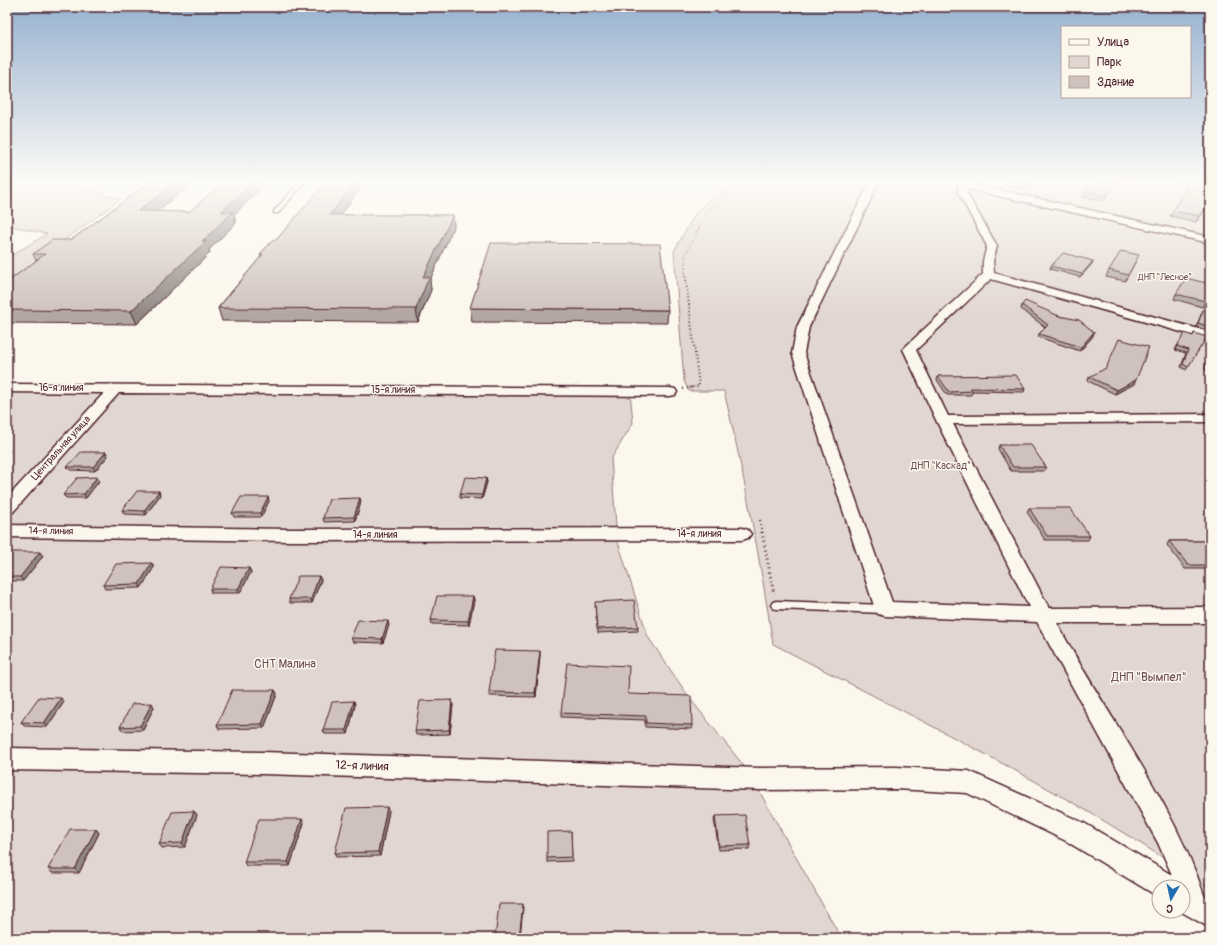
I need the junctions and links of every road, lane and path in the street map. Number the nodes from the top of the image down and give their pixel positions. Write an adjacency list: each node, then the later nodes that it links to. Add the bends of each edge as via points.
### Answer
1 (700, 226): 10 (path, via 685,255 699,386)
2 (853, 226): 18 (street, via 803,327 798,353)
3 (981, 226): 6 (street, via 992,246 988,261)
4 (1148, 226): 5 (street)
5 (1210, 240)
6 (989, 275): 7 (street); 12 (street, via 909,349)
7 (1210, 336)
8 (7, 388): 9 (street, 16-я линия)
9 (115, 389): 10 (street, 15-я линия); 13 (street, Центральная улица)
10 (670, 392)
11 (1210, 418): 12 (street)
12 (943, 420): 19 (street)
13 (7, 508)
14 (760, 520): 17 (path)
15 (7, 531): 16 (street, 14-я линия, via 293,535)
16 (742, 534)
17 (776, 604): 18 (lane)
18 (885, 609): 19 (street)
19 (1042, 614): 20 (street); 23 (street, via 1159,820)
20 (1210, 615)
21 (7, 759): 22 (street, 12-я линия, via 717,777 896,778 969,782 1075,832)
22 (1153, 879)
23 (1196, 905)

